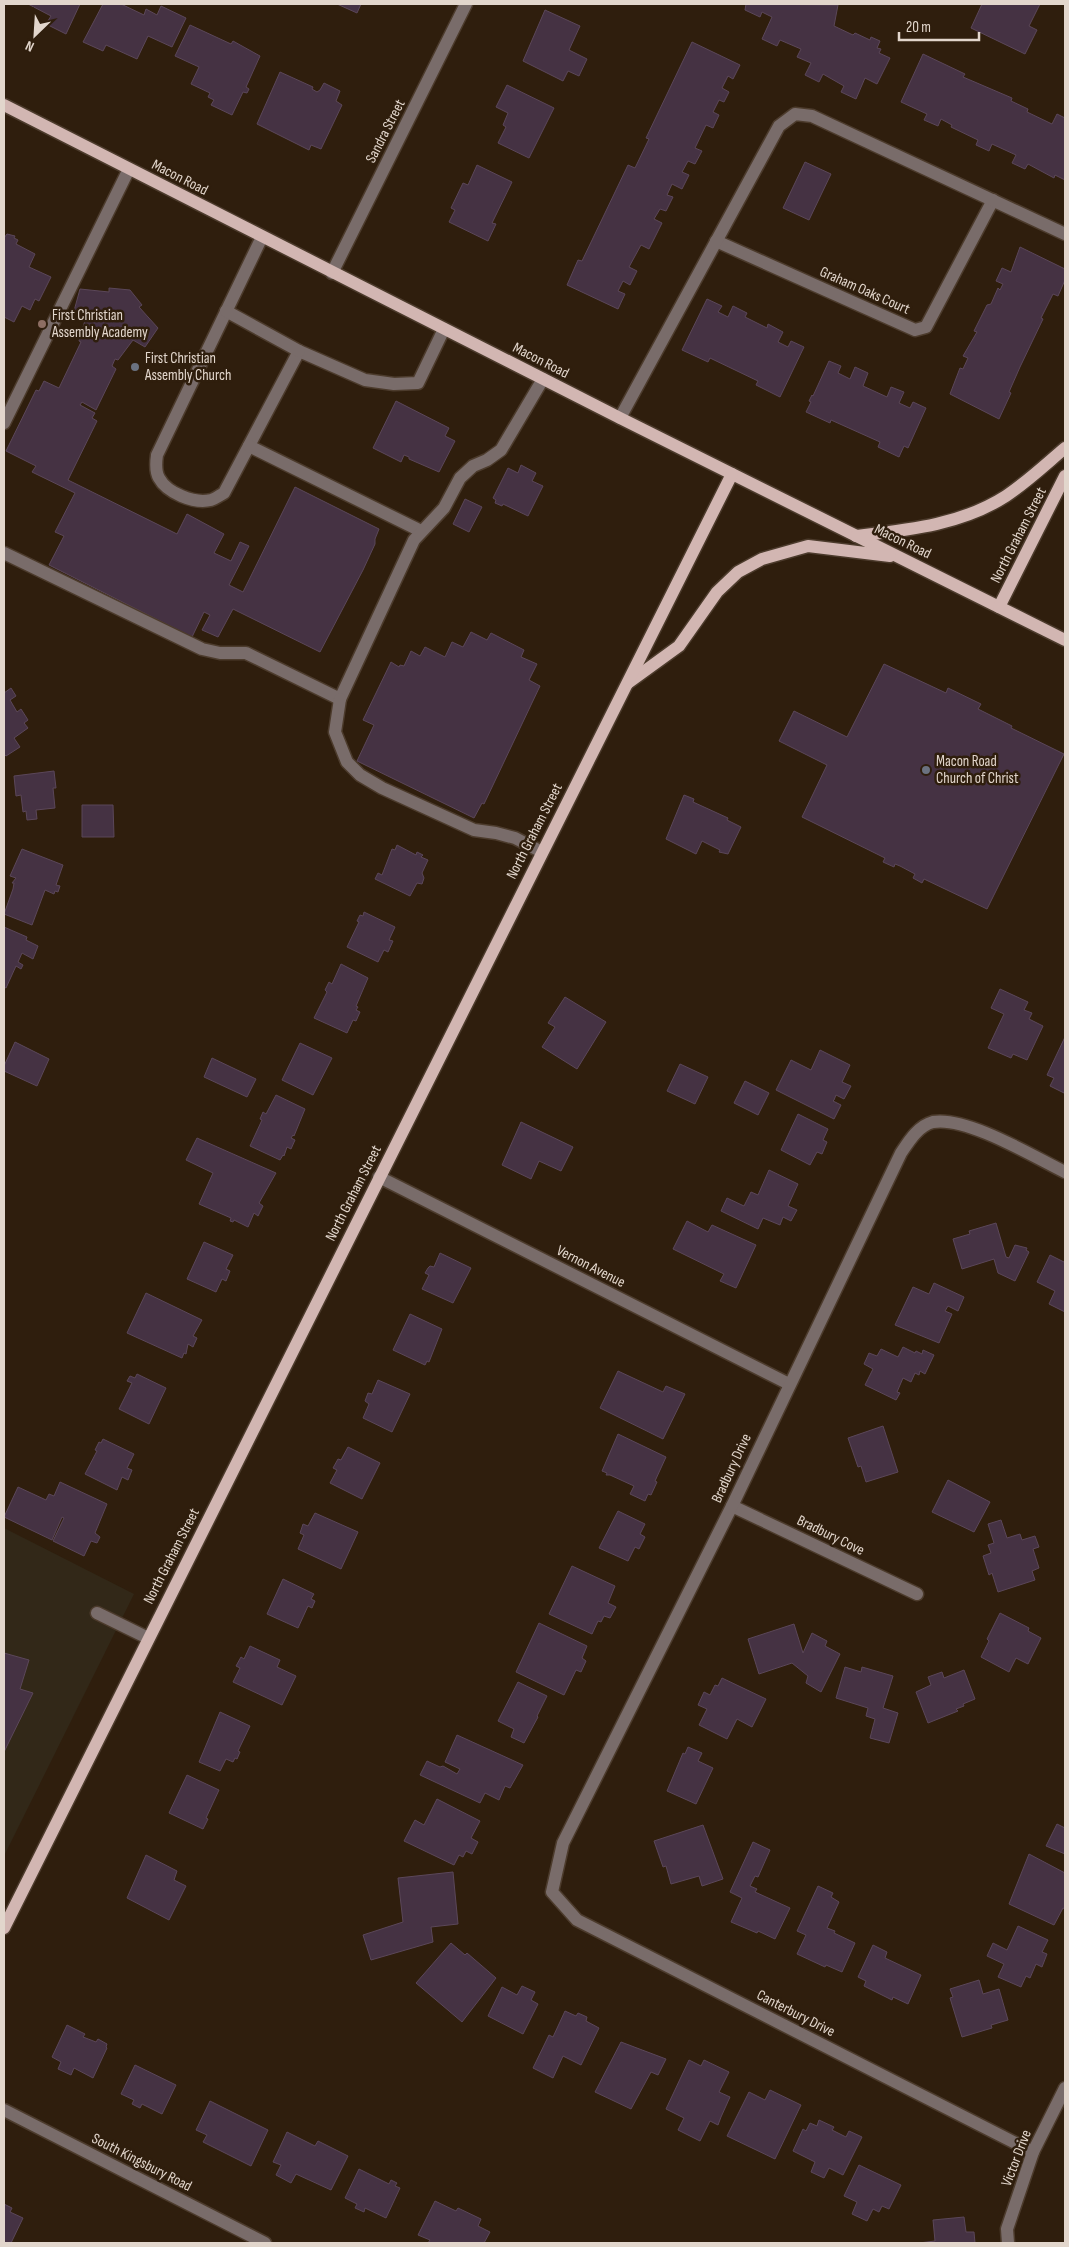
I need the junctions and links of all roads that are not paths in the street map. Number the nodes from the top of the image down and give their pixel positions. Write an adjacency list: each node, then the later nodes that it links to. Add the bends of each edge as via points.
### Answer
1 (466, 4): 8 (street, Sandra Street)
2 (4, 105): 3 (main road, Macon Road)
3 (129, 169): 6 (main road, Macon Road); 14 (street)
4 (992, 200): 5 (street); 7 (street, via 812,116 795,114 779,126); 7 (street, Graham Oaks Court, via 926,326 915,330)
5 (1065, 234)
6 (262, 237): 8 (main road, Macon Road); 9 (street)
7 (716, 242): 13 (street)
8 (332, 273): 10 (main road, Macon Road)
9 (226, 311): 11 (street); 15 (street, via 157,455 159,478 184,496 196,501 211,500 224,493)
10 (444, 329): 11 (street, via 418,382 394,384 365,380); 12 (main road, Macon Road)
11 (299, 351): 15 (street)
12 (543, 379): 13 (main road, Macon Road); 19 (street, via 501,450 473,466 460,478 444,508)
13 (620, 418): 17 (main road, Macon Road)
14 (4, 423)
15 (249, 446): 19 (street)
16 (1065, 448): 20 (main road, via 1005,496 965,516 925,528)
17 (732, 474): 20 (main road, Macon Road); 25 (main road, North Graham Street)
18 (1065, 476): 23 (main road, North Graham Street)
19 (421, 531): 26 (street)
20 (856, 536): 22 (main road, Macon Road)
21 (4, 553): 26 (street, via 202,648 220,653 246,653)
22 (900, 557): 23 (main road, Macon Road); 25 (main road, via 808,546 762,559 738,572 717,592 679,646)
23 (999, 607): 24 (main road, Macon Road)
24 (1065, 640)
25 (626, 684): 27 (main road, North Graham Street)
26 (340, 699): 27 (street, via 335,732 347,762 360,775 474,830 515,838)
27 (542, 852): 29 (main road, North Graham Street)
28 (1065, 1172): 30 (street, Bradbury Drive, via 988,1134 960,1124 933,1122 913,1134)
29 (379, 1177): 30 (street, Vernon Avenue); 34 (main road, North Graham Street)
30 (789, 1384): 31 (street, Bradbury Drive)
31 (732, 1506): 32 (street, Bradbury Cove); 35 (street, Bradbury Drive, via 563,1843)
32 (917, 1594)
33 (97, 1613): 34 (street)
34 (148, 1638): 36 (main road, North Graham Street)
35 (552, 1892): 39 (street, Canterbury Drive, via 577,1920)
36 (4, 1928)
37 (1065, 2088): 39 (street, Victor Drive)
38 (4, 2110): 40 (street, South Kingsbury Road)
39 (1033, 2152): 41 (street, Victor Drive, via 1007,2229)
40 (265, 2243)
41 (1008, 2243)

